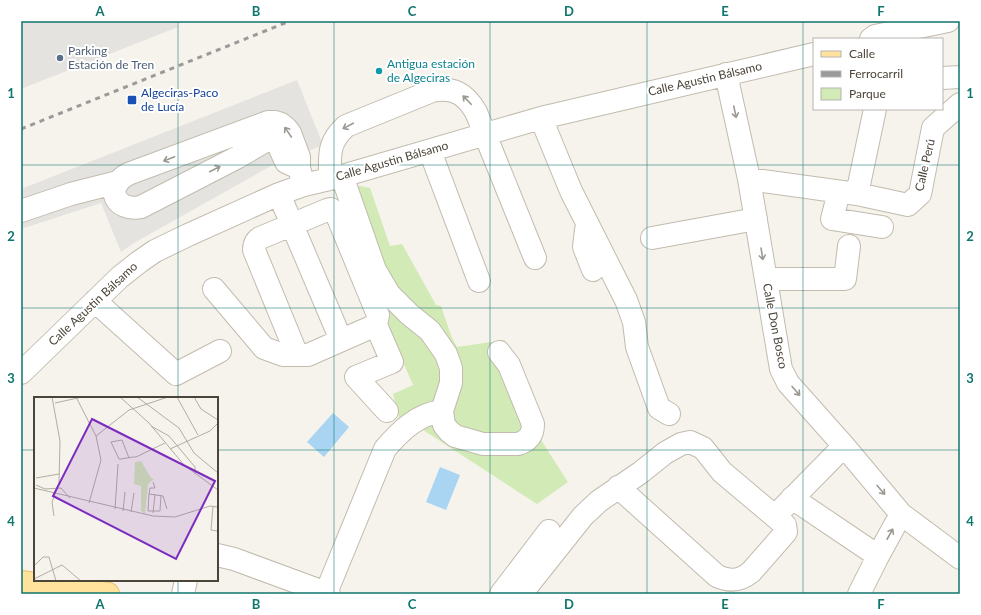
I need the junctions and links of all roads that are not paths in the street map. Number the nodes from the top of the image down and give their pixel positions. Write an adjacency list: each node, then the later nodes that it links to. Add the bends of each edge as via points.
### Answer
1 (948, 21): 2 (street)
2 (907, 34): 3 (street)
3 (872, 38)
4 (813, 54): 5 (street, Calle Agustin Bálsamo)
5 (726, 74): 10 (street, Calle Agustin Bálsamo); 16 (street, Calle Don Bosco, one-way to 16)
6 (960, 77): 7 (street)
7 (943, 78)
8 (960, 104): 18 (street, Calle Perú, via 933,128 920,194 908,205)
9 (875, 110): 18 (street)
10 (541, 118): 12 (street, Calle Agustin Bálsamo); 22 (street, via 571,192)
11 (264, 132): 14 (street, via 271,140 277,142 286,162); 17 (street, one-way to 17, via 128,174); 17 (street, one-way to 11, via 114,195 117,200 128,208 141,207 238,157)
12 (485, 134): 13 (street, Calle Agustin Bálsamo); 15 (street, one-way to 15, via 471,103 463,95 442,89 346,126 332,142 330,153); 27 (street)
13 (430, 151): 15 (street, Calle Agustin Bálsamo); 30 (street)
14 (301, 176): 15 (street, Calle Agustin Bálsamo); 19 (street, Calle Agustin Bálsamo)
15 (336, 178): 40 (street, via 374,270 389,294 430,331 446,354 451,368 451,383)
16 (749, 179): 18 (street, Calle Perú); 21 (street, Calle Don Bosco)
17 (118, 182): 20 (street)
18 (848, 193): 24 (street, via 832,219)
19 (279, 194): 23 (street); 32 (street, Calle Agustin Bálsamo, via 155,251 120,277)
20 (21, 211)
21 (756, 219): 25 (street); 29 (street, Calle Don Bosco, one-way to 29)
22 (588, 222): 28 (street, via 584,247); 41 (street, via 626,300 634,322 636,347 659,408)
23 (291, 225): 33 (street, via 329,209 335,211 378,315); 34 (street); 37 (street, via 257,240 254,250)
24 (882, 227)
25 (652, 238)
26 (849, 246): 29 (street, via 845,279)
27 (535, 258)
28 (593, 270)
29 (766, 279): 42 (street, Calle Don Bosco, one-way to 42, via 781,369 788,383)
30 (479, 281)
31 (214, 289): 37 (street, via 264,348 283,355)
32 (95, 301): 35 (street, via 176,374); 38 (street, Calle Agustin Bálsamo)
33 (376, 325): 34 (street); 39 (street, via 392,362 356,378)
34 (341, 340): 37 (street, via 308,355)
35 (220, 351)
36 (499, 352): 40 (street, via 509,365 533,424 528,439 518,444 483,444 455,436 444,425)
37 (297, 355)
38 (21, 373)
39 (387, 411)
40 (442, 411): 54 (street, via 420,417 398,433 385,449)
41 (669, 414)
42 (844, 446): 44 (street); 45 (street, Calle Don Bosco, one-way to 45)
43 (618, 487): 46 (street, via 665,453 690,442 703,448 722,472); 46 (street, via 717,576 724,579 738,580 745,577 785,534 786,527); 58 (street, via 583,516)
44 (792, 498): 46 (street); 49 (street)
45 (901, 514): 49 (street, one-way to 45); 50 (street, Calle Don Bosco)
46 (774, 516)
47 (549, 531): 57 (street)
48 (218, 555): 51 (street, via 234,559)
49 (878, 556): 59 (street)
50 (960, 558)
51 (280, 579): 54 (street)
52 (186, 581): 56 (street)
53 (21, 582): 55 (main road)
54 (328, 593)
55 (108, 594)
56 (183, 594)
57 (501, 594)
58 (521, 594)
59 (860, 594)

